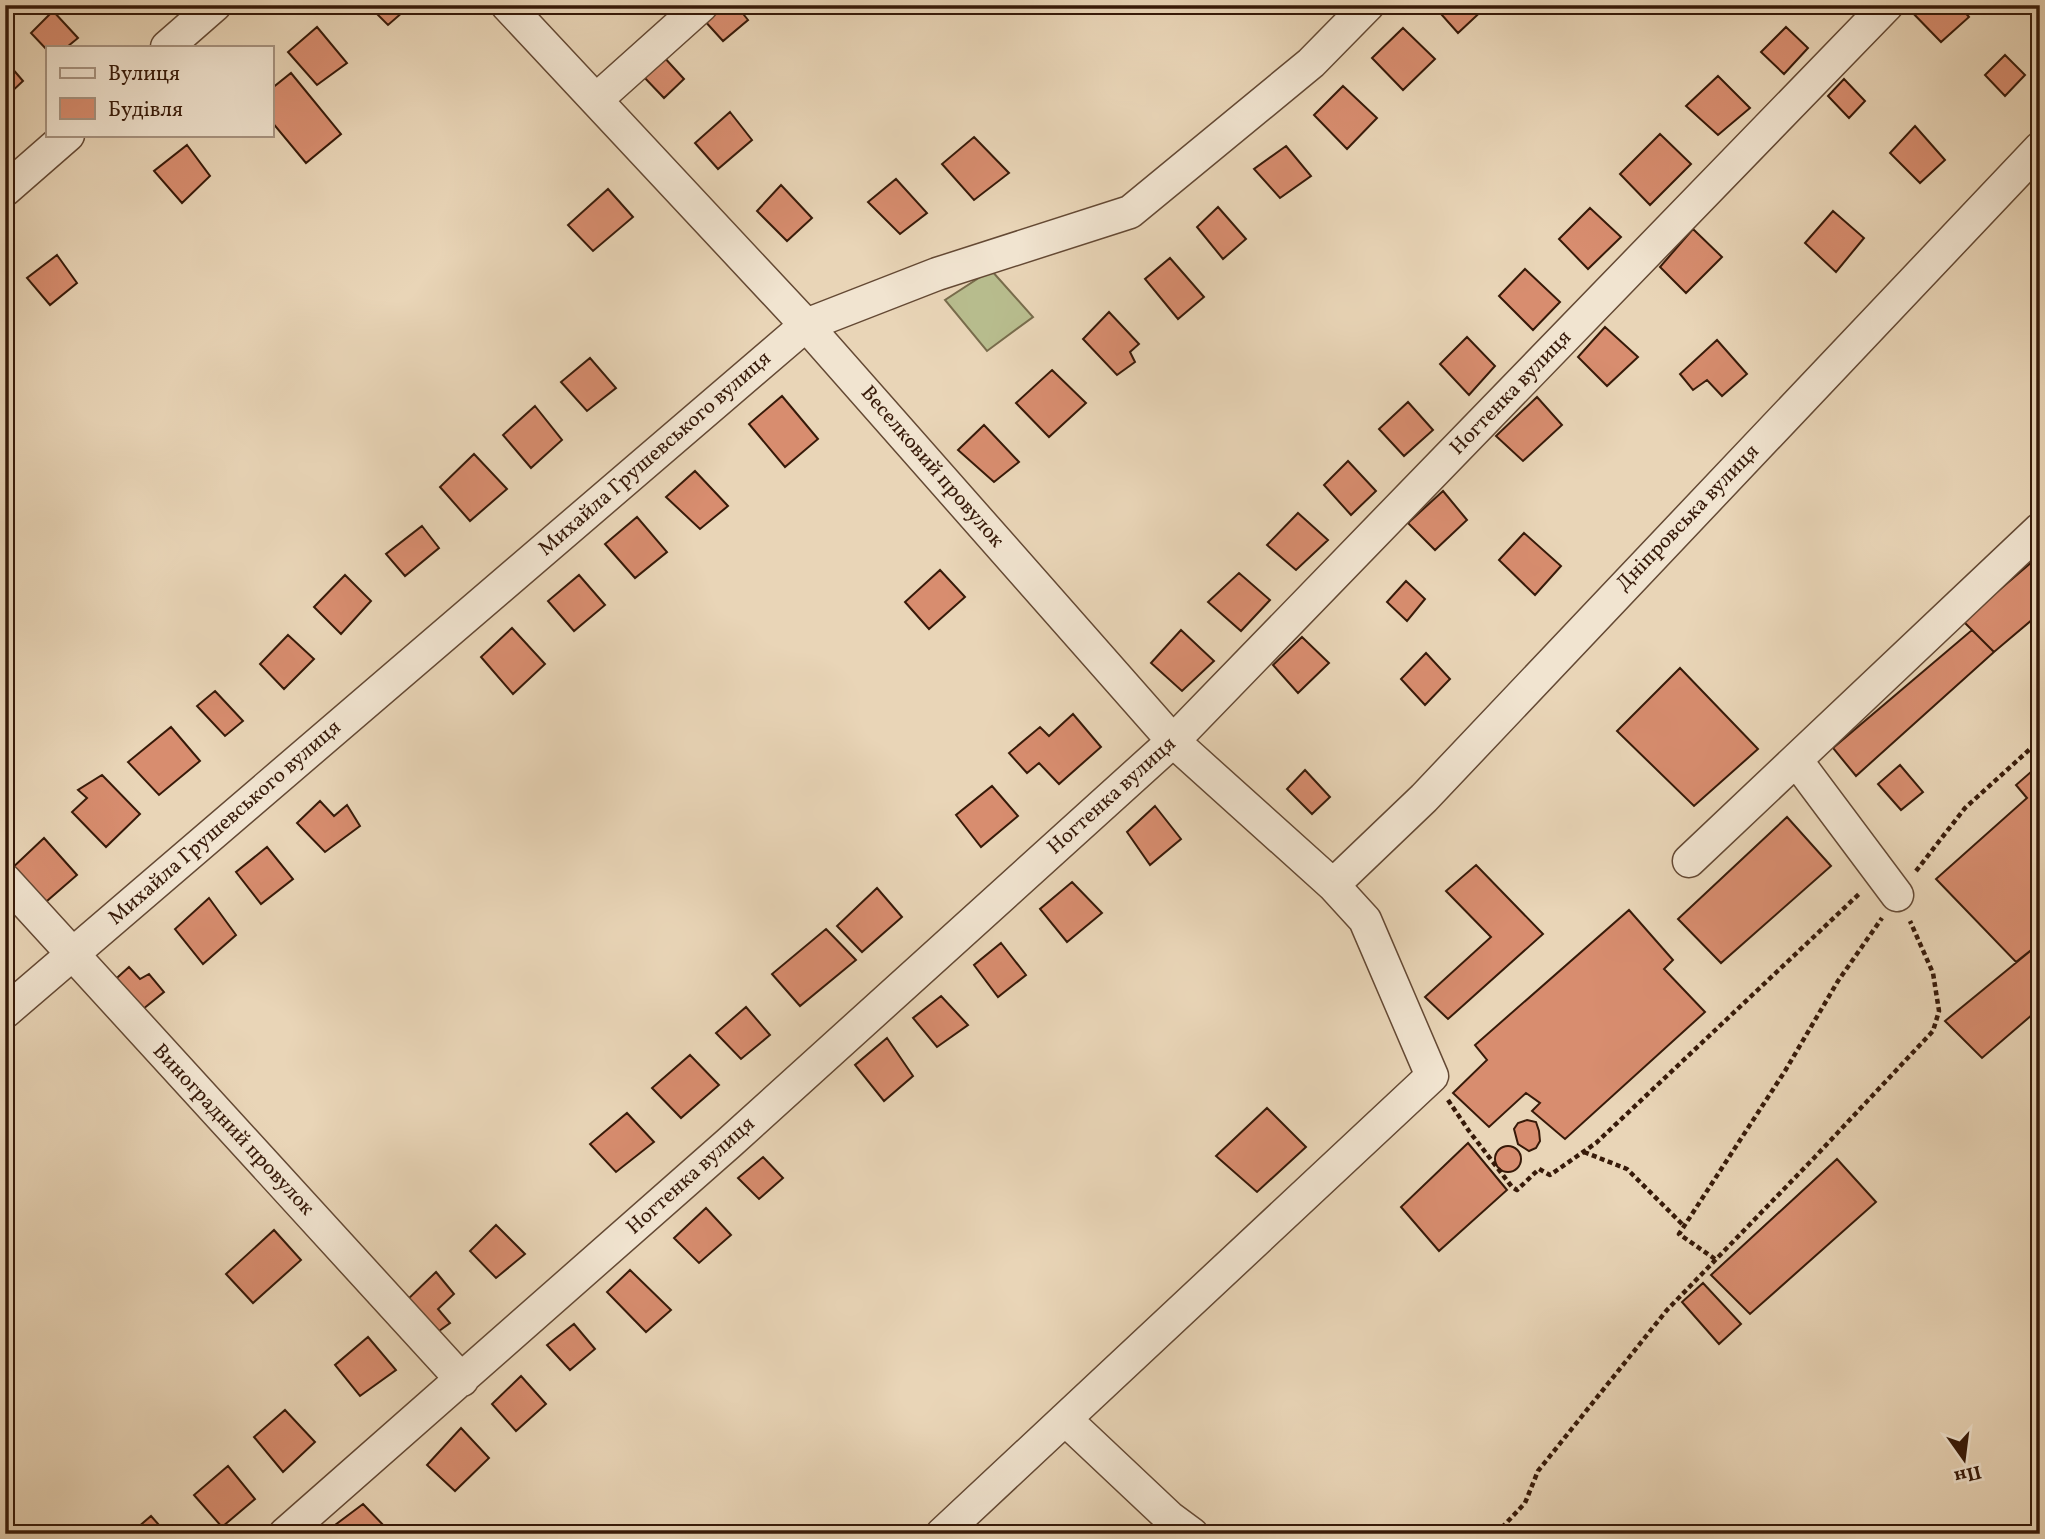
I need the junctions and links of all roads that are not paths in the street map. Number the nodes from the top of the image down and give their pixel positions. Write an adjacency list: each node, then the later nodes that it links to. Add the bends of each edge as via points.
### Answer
1 (215, 5): 6 (street)
2 (507, 5): 7 (street, Веселковий провулок)
3 (702, 5): 7 (street)
4 (1368, 5): 11 (street, Михайла Грушевського вулиця, via 1311,63 1130,212 937,274)
5 (1887, 5): 13 (street, Ногтенка вулиця)
6 (168, 46)
7 (596, 100): 11 (street, Веселковий провулок)
8 (67, 136): 10 (street)
9 (2040, 148): 18 (street, Дніпровська вулиця, via 1424,798)
10 (5, 190)
11 (806, 325): 13 (street, Веселковий провулок); 19 (street, Михайла Грушевського вулиця)
12 (2040, 530): 14 (street)
13 (1173, 741): 18 (street, Веселковий провулок); 21 (street, Ногтенка вулиця)
14 (1796, 760): 15 (street); 17 (street)
15 (1689, 861)
16 (5, 880): 19 (street, Виноградний провулок)
17 (1890, 884)
18 (1333, 885): 22 (street, Веселковий провулок, via 1365,920 1432,1076)
19 (71, 954): 20 (street, Михайла Грушевського вулиця); 21 (street, Виноградний провулок)
20 (5, 1012)
21 (462, 1380): 23 (street, Ногтенка вулиця)
22 (1065, 1419): 24 (street); 25 (street)
23 (285, 1534)
24 (942, 1534)
25 (1192, 1534)

